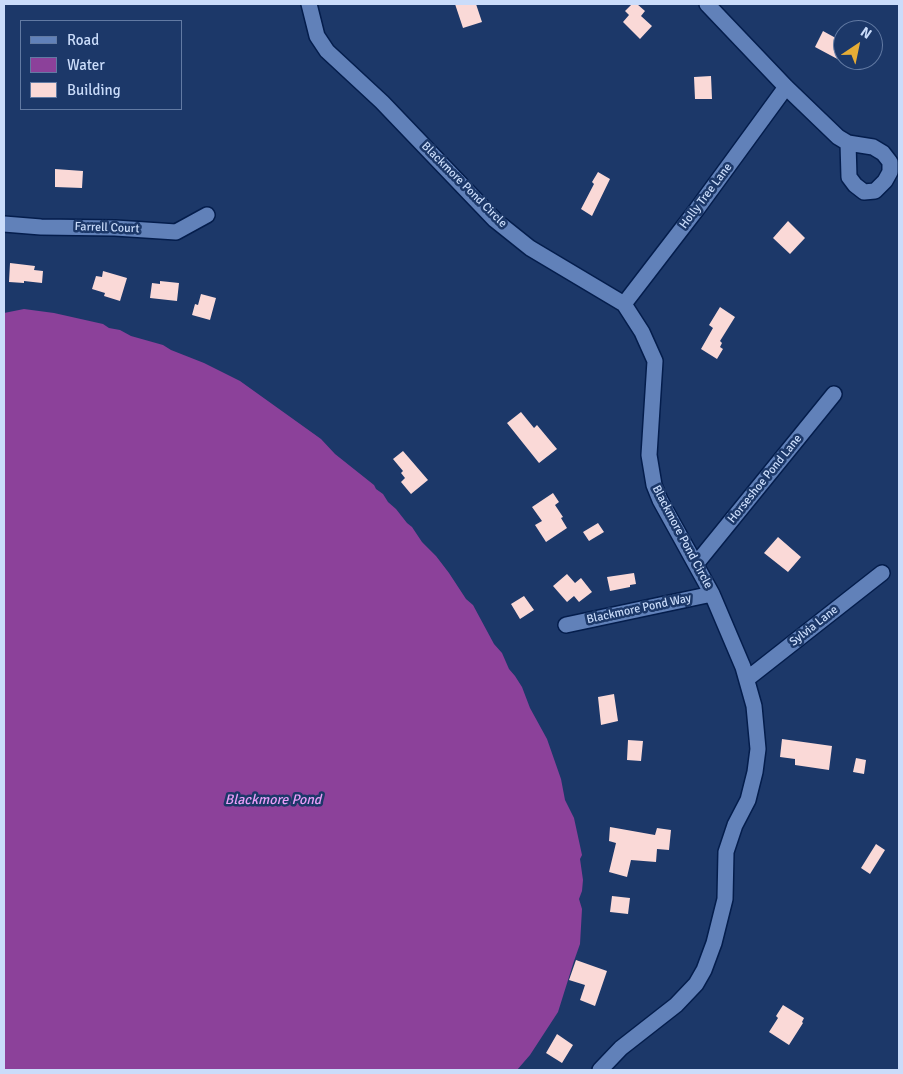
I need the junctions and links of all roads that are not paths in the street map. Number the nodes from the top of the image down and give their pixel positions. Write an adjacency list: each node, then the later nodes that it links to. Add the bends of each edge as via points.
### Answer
1 (309, 4): 7 (street, Blackmore Pond Circle, via 317,36 327,51 382,102 495,220 530,248)
2 (707, 4): 3 (street)
3 (786, 87): 4 (street); 7 (street, Holly Tree Lane)
4 (848, 143)
5 (207, 215): 6 (street, Farrell Court, via 176,232)
6 (4, 224)
7 (624, 304): 9 (street, Blackmore Pond Circle, via 642,332 655,362 648,455 654,485)
8 (834, 394): 9 (street, Horseshoe Pond Lane)
9 (696, 564): 11 (street, Blackmore Pond Circle)
10 (882, 573): 13 (street, Sylvia Lane)
11 (712, 594): 12 (street, Blackmore Pond Way); 13 (street, Blackmore Pond Circle)
12 (566, 625)
13 (747, 679): 14 (street, Blackmore Pond Circle, via 754,706 758,750 748,800 726,852 725,899 710,955 704,970 686,995 621,1048)
14 (600, 1070)

